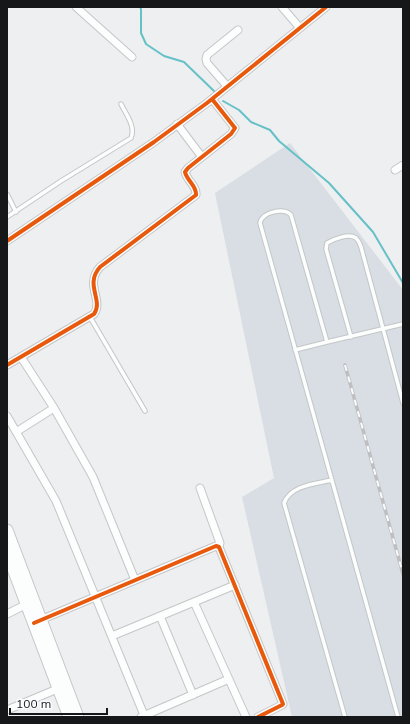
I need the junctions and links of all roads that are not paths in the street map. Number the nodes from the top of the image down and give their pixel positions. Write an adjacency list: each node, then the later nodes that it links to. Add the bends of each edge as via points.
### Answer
1 (76, 7): 6 (street)
2 (282, 7): 4 (street)
3 (326, 7): 4 (street)
4 (300, 28): 7 (street)
5 (238, 30): 7 (street, via 207,55 206,59)
6 (132, 56)
7 (227, 86): 8 (street)
8 (212, 99): 10 (street); 11 (street, via 234,128 231,134)
9 (121, 104): 15 (lane, via 132,127 131,138)
10 (177, 124): 11 (street); 17 (street)
11 (202, 157): 18 (street, via 185,172 195,188 196,195 96,272 93,281 97,308)
12 (403, 165): 13 (street)
13 (395, 170)
14 (7, 194): 15 (lane)
15 (16, 212): 16 (lane)
16 (7, 218)
17 (7, 241)
18 (90, 317): 24 (street); 28 (lane)
19 (403, 324): 20 (lane)
20 (384, 329): 21 (lane); 21 (lane, via 359,242 351,236 334,239 327,243 326,249); 26 (lane)
21 (351, 337): 22 (lane)
22 (327, 342): 23 (lane); 23 (lane, via 291,214 284,210 264,215 260,223)
23 (295, 350): 31 (lane)
24 (21, 357): 25 (street); 27 (street)
25 (7, 365)
26 (403, 403)
27 (54, 408): 30 (street); 36 (street, via 93,477)
28 (145, 411)
29 (7, 416): 30 (street)
30 (16, 432): 38 (street, via 56,501)
31 (332, 480): 54 (lane, via 297,489 287,496 284,503); 55 (lane)
32 (200, 488): 34 (street, via 220,543)
33 (7, 530): 43 (main road)
34 (219, 547): 36 (street, via 216,546); 37 (street)
35 (8, 559): 40 (main road)
36 (135, 580): 38 (street)
37 (235, 585): 39 (street); 53 (street, via 283,704)
38 (95, 597): 43 (street); 44 (street)
39 (194, 602): 42 (street); 45 (street)
40 (27, 604): 41 (street); 43 (main road)
41 (7, 614)
42 (160, 616): 44 (street); 47 (street)
43 (38, 622): 46 (main road)
44 (112, 636): 49 (street)
45 (229, 680): 47 (street); 52 (street)
46 (62, 687): 48 (street); 50 (main road); 51 (main road)
47 (193, 695): 49 (street)
48 (7, 710)
49 (143, 716)
50 (69, 717)
51 (78, 717)
52 (246, 717)
53 (258, 717)
54 (344, 717)
55 (398, 717)

